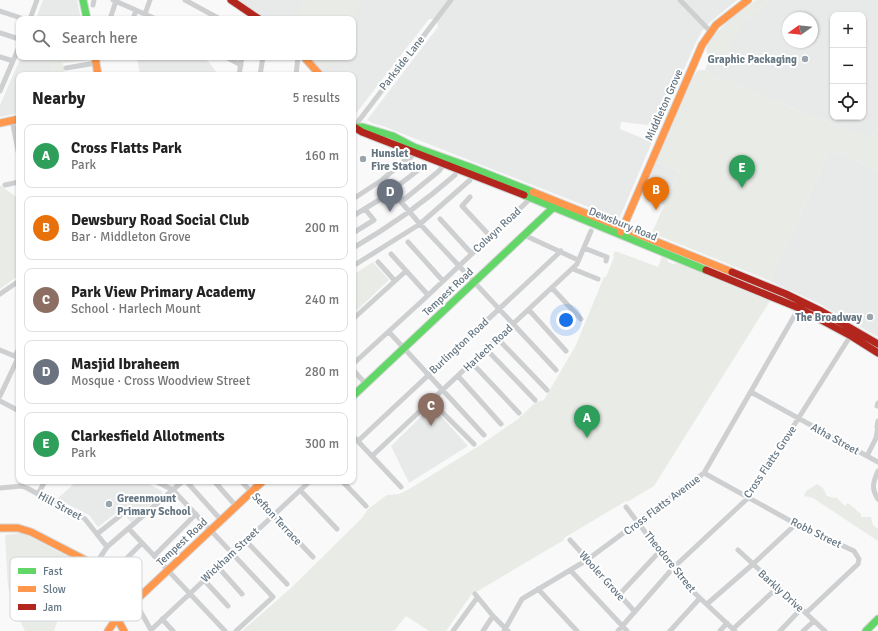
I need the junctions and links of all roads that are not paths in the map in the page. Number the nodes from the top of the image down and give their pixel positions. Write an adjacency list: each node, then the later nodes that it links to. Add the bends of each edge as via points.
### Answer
1 (36, 0): 15 (street)
2 (83, 0): 16 (street)
3 (150, 0): 13 (street)
4 (185, 0): 20 (street)
5 (231, 0): 12 (street)
6 (451, 0): 44 (street, Parkside Lane)
7 (680, 0): 23 (street)
8 (114, 1): 10 (street); 17 (street)
9 (744, 1): 23 (street, Middleton Grove)
10 (136, 10): 13 (street); 18 (street)
11 (0, 11): 14 (street)
12 (248, 11): 21 (street); 22 (street)
13 (144, 14): 19 (street)
14 (16, 16)
15 (31, 16)
16 (86, 16)
17 (111, 16)
18 (134, 16)
19 (149, 16)
20 (214, 16)
21 (247, 16)
22 (255, 16)
23 (710, 31): 71 (street, Middleton Grove, via 692,67)
24 (0, 33): 25 (street)
25 (16, 38)
26 (16, 54): 34 (street)
27 (0, 57): 34 (street)
28 (96, 60): 36 (street); 37 (street)
29 (232, 60): 35 (street)
30 (242, 60): 35 (street)
31 (262, 60): 39 (street)
32 (298, 60): 40 (street)
33 (307, 60): 41 (street)
34 (13, 61): 42 (street)
35 (241, 65): 38 (street)
36 (66, 68)
37 (98, 72)
38 (240, 72)
39 (260, 72)
40 (296, 72)
41 (317, 72)
42 (0, 91)
43 (16, 120): 45 (street); 47 (street)
44 (356, 122)
45 (0, 123)
46 (356, 126): 48 (street, Dewsbury Road, via 381,132)
47 (16, 140)
48 (413, 153): 49 (street, Dewsbury Road); 52 (street)
49 (446, 161): 58 (street, Dewsbury Road); 61 (street, via 439,171)
50 (425, 165): 56 (street)
51 (455, 175): 65 (street)
52 (382, 180): 56 (street); 57 (street)
53 (470, 180): 68 (street)
54 (16, 183): 55 (street)
55 (5, 185)
56 (391, 191): 60 (street); 61 (street)
57 (356, 196)
58 (533, 196): 62 (street, Dewsbury Road); 73 (street, Colwyn Road)
59 (470, 197): 73 (street, via 462,206)
60 (379, 200): 63 (street); 64 (street)
61 (401, 202): 65 (street)
62 (556, 205): 69 (street, Dewsbury Road); 72 (street, Tempest Road)
63 (382, 206)
64 (365, 209): 66 (street); 70 (street, via 374,220)
65 (410, 212): 68 (street); 75 (street)
66 (356, 214)
67 (440, 219): 79 (street)
68 (420, 224): 83 (street); 85 (street)
69 (594, 224): 71 (street, Dewsbury Road); 76 (street, Harlech Road)
70 (356, 230)
71 (622, 232): 84 (street, Dewsbury Road)
72 (524, 235): 77 (street); 91 (street, Tempest Road)
73 (490, 236): 79 (street, Colwyn Road)
74 (408, 242): 89 (street)
75 (356, 246)
76 (584, 248): 80 (street, Harlech Road); 81 (street, via 608,257)
77 (561, 251): 80 (street); 99 (street, Burlington Road)
78 (391, 254): 87 (street)
79 (472, 254): 85 (street, Colwyn Road)
80 (578, 260): 86 (street, Harlech Road)
81 (606, 261)
82 (378, 262): 90 (street)
83 (356, 264)
84 (703, 264): 94 (street, Dewsbury Road); 97 (street, Dewsbury Road)
85 (460, 266): 89 (street, Colwyn Road); 91 (street)
86 (573, 269): 88 (street); 93 (street, Harlech Road)
87 (406, 270): 90 (street); 96 (street)
88 (598, 279)
89 (443, 280): 96 (street, Colwyn Road)
90 (395, 281): 101 (street)
91 (475, 282): 99 (street); 107 (street, Tempest Road)
92 (16, 283): 95 (street)
93 (552, 288): 100 (street, Harlech Road); 102 (street)
94 (772, 289): 97 (street); 98 (street, Dewsbury Road)
95 (0, 294)
96 (428, 295): 104 (street, Colwyn Road)
97 (773, 297): 98 (street, Dewsbury Road)
98 (800, 305): 105 (street, Dewsbury Road); 123 (street, Cross Flatts Avenue)
99 (499, 308): 103 (street); 118 (street, Burlington Road)
100 (529, 310): 103 (street, Harlech Road); 111 (street)
101 (356, 316)
102 (581, 319)
103 (514, 324): 106 (street, Harlech Road); 116 (street)
104 (389, 332): 107 (street); 114 (street, Colwyn Road)
105 (852, 333): 108 (street, Dewsbury Road); 131 (street, Cross Flatts Grove)
106 (498, 339): 110 (street, Harlech Road); 122 (street)
107 (404, 348): 118 (street); 120 (street, Tempest Road)
108 (877, 349)
109 (0, 350): 112 (street)
110 (487, 350): 115 (street, Harlech Road); 126 (street)
111 (566, 351)
112 (16, 357)
113 (16, 359): 125 (street)
114 (356, 361)
115 (472, 363): 119 (street, Harlech Road); 130 (street)
116 (556, 370)
117 (356, 373): 120 (street)
118 (429, 374): 121 (street); 136 (street, Burlington Road)
119 (458, 376): 121 (street, Harlech Road); 133 (street)
120 (366, 384): 124 (street, Tempest Road)
121 (443, 390): 128 (street, Harlech Road); 135 (street)
122 (547, 390)
123 (751, 392): 131 (street, Atha Street); 142 (street, Cross Flatts Avenue)
124 (356, 393)
125 (0, 396)
126 (535, 400)
127 (0, 401): 129 (street)
128 (431, 401): 137 (street); 138 (street, Harlech Road)
129 (16, 409)
130 (519, 413)
131 (799, 419): 139 (street, Atha Street); 158 (street, Cross Flatts Grove)
132 (878, 421): 134 (street)
133 (501, 424)
134 (878, 427): 139 (street, via 876,438)
135 (484, 435)
136 (358, 441): 138 (street)
137 (474, 444)
138 (372, 456): 153 (street)
139 (867, 456): 140 (street, Atha Street)
140 (878, 462)
141 (878, 471): 159 (street, via 873,484)
142 (704, 473): 158 (street, Robb Street); 167 (street, Cross Flatts Avenue)
143 (43, 484): 157 (street)
144 (161, 484): 154 (street)
145 (180, 484): 154 (street)
146 (187, 484): 166 (street)
147 (217, 484): 160 (street)
148 (244, 484): 156 (street, Sefton Terrace)
149 (260, 484): 156 (street, Tempest Road)
150 (307, 484): 155 (street, Wickham Street)
151 (345, 484): 161 (street)
152 (0, 486): 157 (street, Hill Street, via 21,486)
153 (401, 487)
154 (173, 490): 163 (street); 170 (street)
155 (300, 490): 165 (street, Wickham Street); 171 (street)
156 (251, 492): 160 (street, Tempest Road); 165 (street, Sefton Terrace)
157 (38, 494): 173 (street, Hill Street, via 85,519)
158 (748, 498): 168 (street, Robb Street); 189 (street, Cross Flatts Grove)
159 (878, 500)
160 (236, 506): 166 (street, Tempest Road)
161 (366, 506)
162 (626, 507): 167 (street, Theodore Street)
163 (196, 514): 172 (street); 181 (street)
164 (121, 515): 173 (street)
165 (273, 515): 175 (street, Wickham Street); 185 (street, Sefton Terrace)
166 (221, 520): 172 (street, Tempest Road)
167 (638, 522): 179 (street, Theodore Street); 186 (street, Cross Flatts Avenue)
168 (796, 524): 187 (street); 205 (street, Robb Street, via 854,551 859,559 858,564)
169 (0, 528): 182 (street, via 18,528 31,532)
170 (129, 529): 176 (street); 177 (street)
171 (338, 529)
172 (210, 530): 180 (street); 190 (street, Tempest Road)
173 (97, 534): 177 (street, Hill Street)
174 (570, 540): 186 (street, Wooler Grove)
175 (246, 541): 180 (street, Wickham Street); 193 (street)
176 (142, 543): 181 (street); 184 (street)
177 (107, 547): 183 (street)
178 (738, 550): 187 (street, Barkly Drive)
179 (660, 551): 189 (street, Theodore Street); 199 (street)
180 (232, 554): 188 (street, Wickham Street); 221 (street, via 273,597)
181 (154, 556): 190 (street)
182 (79, 557)
183 (100, 557)
184 (128, 557)
185 (313, 557)
186 (587, 560): 191 (street, Cross Flatts Avenue); 199 (street, Wooler Grove)
187 (752, 565): 194 (street, Barkly Drive); 201 (street)
188 (218, 567): 192 (street, Wickham Street); 197 (street)
189 (673, 568): 200 (street, Theodore Street); 204 (street, Cross Flatts Grove)
190 (168, 571): 196 (street); 198 (street, Tempest Road)
191 (571, 571): 195 (street, Cross Flatts Avenue); 214 (street)
192 (204, 580): 196 (street, Wickham Street); 202 (street)
193 (287, 584)
194 (778, 587): 203 (street, Barkly Drive); 216 (street)
195 (538, 589): 215 (street, Cross Flatts Avenue, via 520,601); 224 (street)
196 (189, 594): 208 (street, Wickham Street); 220 (street)
197 (242, 594)
198 (142, 595)
199 (619, 595): 204 (street, Wooler Grove)
200 (700, 598): 201 (street, Theodore Street); 226 (street)
201 (706, 604): 213 (street, Theodore Street)
202 (228, 606)
203 (801, 609): 205 (street, Barkly Drive); 228 (street)
204 (635, 612): 214 (street, Cross Flatts Grove)
205 (806, 613): 210 (street, Barkly Drive)
206 (142, 614): 208 (street, Wickham Street, via 151,630)
207 (493, 616): 215 (street); 222 (street, via 476,596); 223 (street)
208 (162, 619): 219 (street)
209 (878, 619): 231 (street)
210 (814, 620): 229 (street); 230 (street, Barkly Drive)
211 (115, 621): 217 (street, Tempest Road)
212 (117, 621): 218 (street)
213 (727, 624): 216 (street, Theodore Street); 227 (street)
214 (620, 629): 225 (street)
215 (506, 630)
216 (734, 630)
217 (108, 631)
218 (124, 631)
219 (173, 631)
220 (225, 631)
221 (236, 631)
222 (453, 631)
223 (482, 631)
224 (576, 631)
225 (627, 631)
226 (670, 631)
227 (720, 631)
228 (780, 631)
229 (803, 631)
230 (824, 631)
231 (866, 631)

